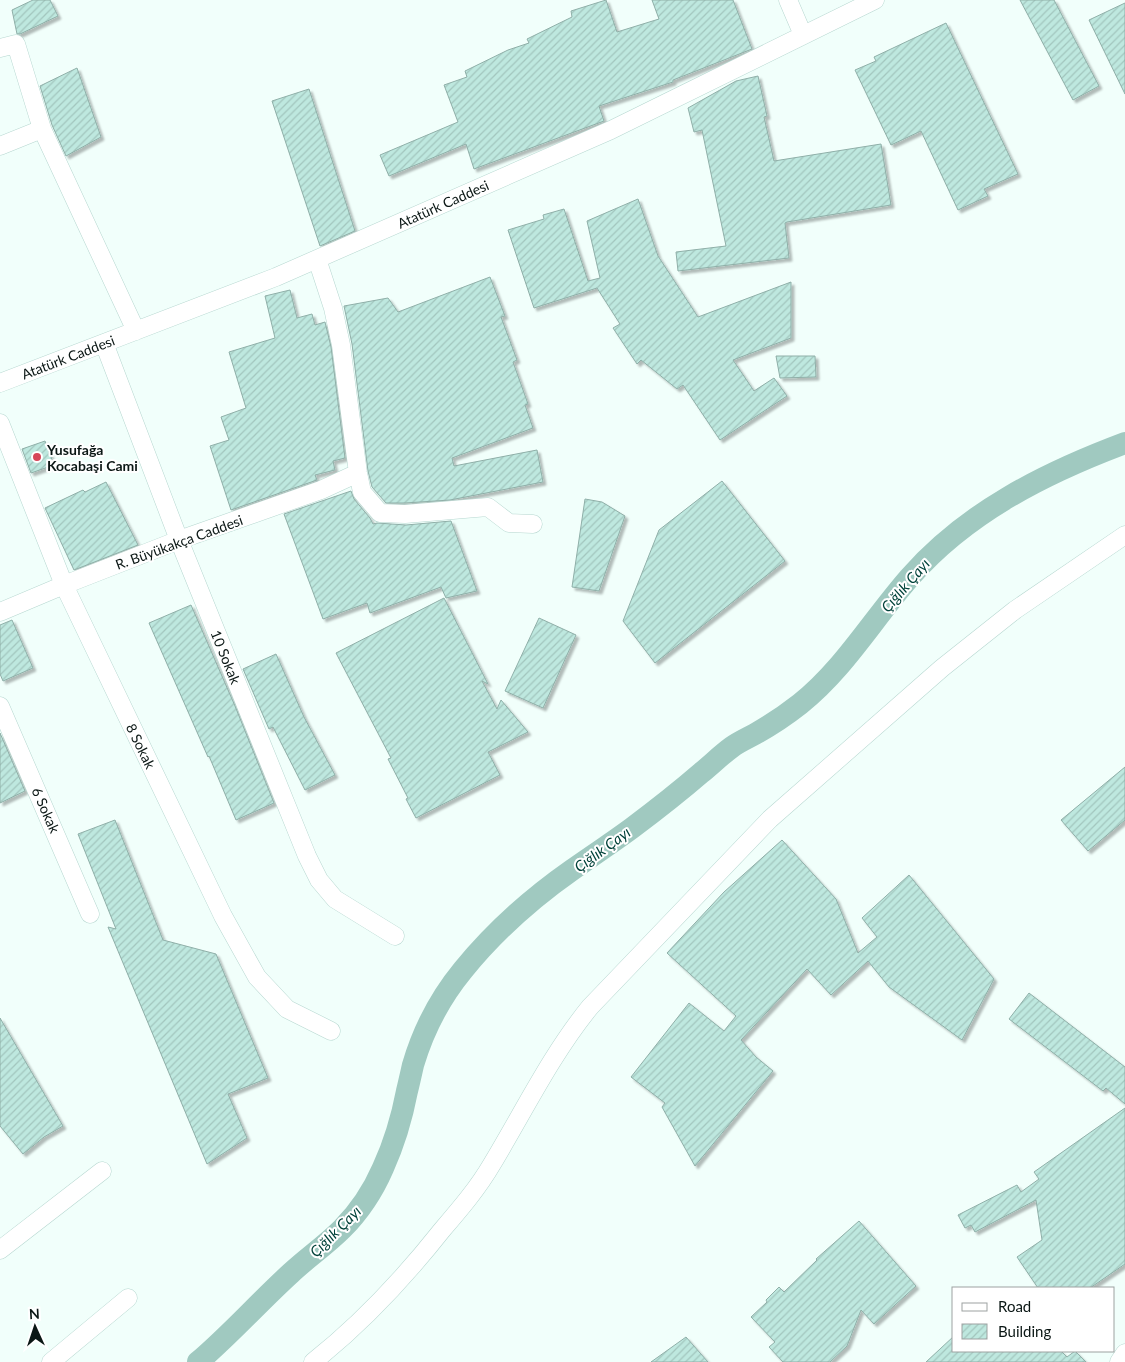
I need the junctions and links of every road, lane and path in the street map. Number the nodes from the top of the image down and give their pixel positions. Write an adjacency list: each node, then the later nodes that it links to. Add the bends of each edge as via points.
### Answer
1 (788, 0): 3 (street)
2 (875, 0): 3 (street, Atatürk Caddesi)
3 (803, 35): 7 (street, Atatürk Caddesi, via 611,130)
4 (0, 48): 5 (street, via 16,44)
5 (42, 129): 6 (street); 8 (street)
6 (0, 146)
7 (317, 259): 8 (street, Atatürk Caddesi); 12 (street, via 341,345)
8 (136, 331): 9 (street, Atatürk Caddesi)
9 (104, 343): 10 (street, Atatürk Caddesi); 15 (street, 10 Sokak)
10 (0, 383)
11 (0, 423): 16 (street, 8 Sokak)
12 (358, 473): 13 (street, via 362,492 380,513 488,507 508,523); 15 (street, R. Büyükakça Caddesi, via 321,490)
13 (532, 524)
14 (1125, 535): 27 (street, via 1008,615 942,668 770,819 590,1006 565,1038 492,1166 469,1198 413,1266 352,1329)
15 (179, 540): 16 (street, R. Büyükakça Caddesi); 20 (street, 10 Sokak, via 319,880 335,899)
16 (64, 584): 17 (street, R. Büyükakça Caddesi); 21 (street, 8 Sokak, via 244,957 257,977 287,1009)
17 (0, 612)
18 (0, 706): 19 (street, 6 Sokak)
19 (90, 914)
20 (395, 936)
21 (331, 1032)
22 (102, 1172): 23 (street)
23 (0, 1250)
24 (128, 1298): 26 (street)
25 (1125, 1353): 28 (street)
26 (51, 1362)
27 (312, 1362)
28 (1119, 1362)

